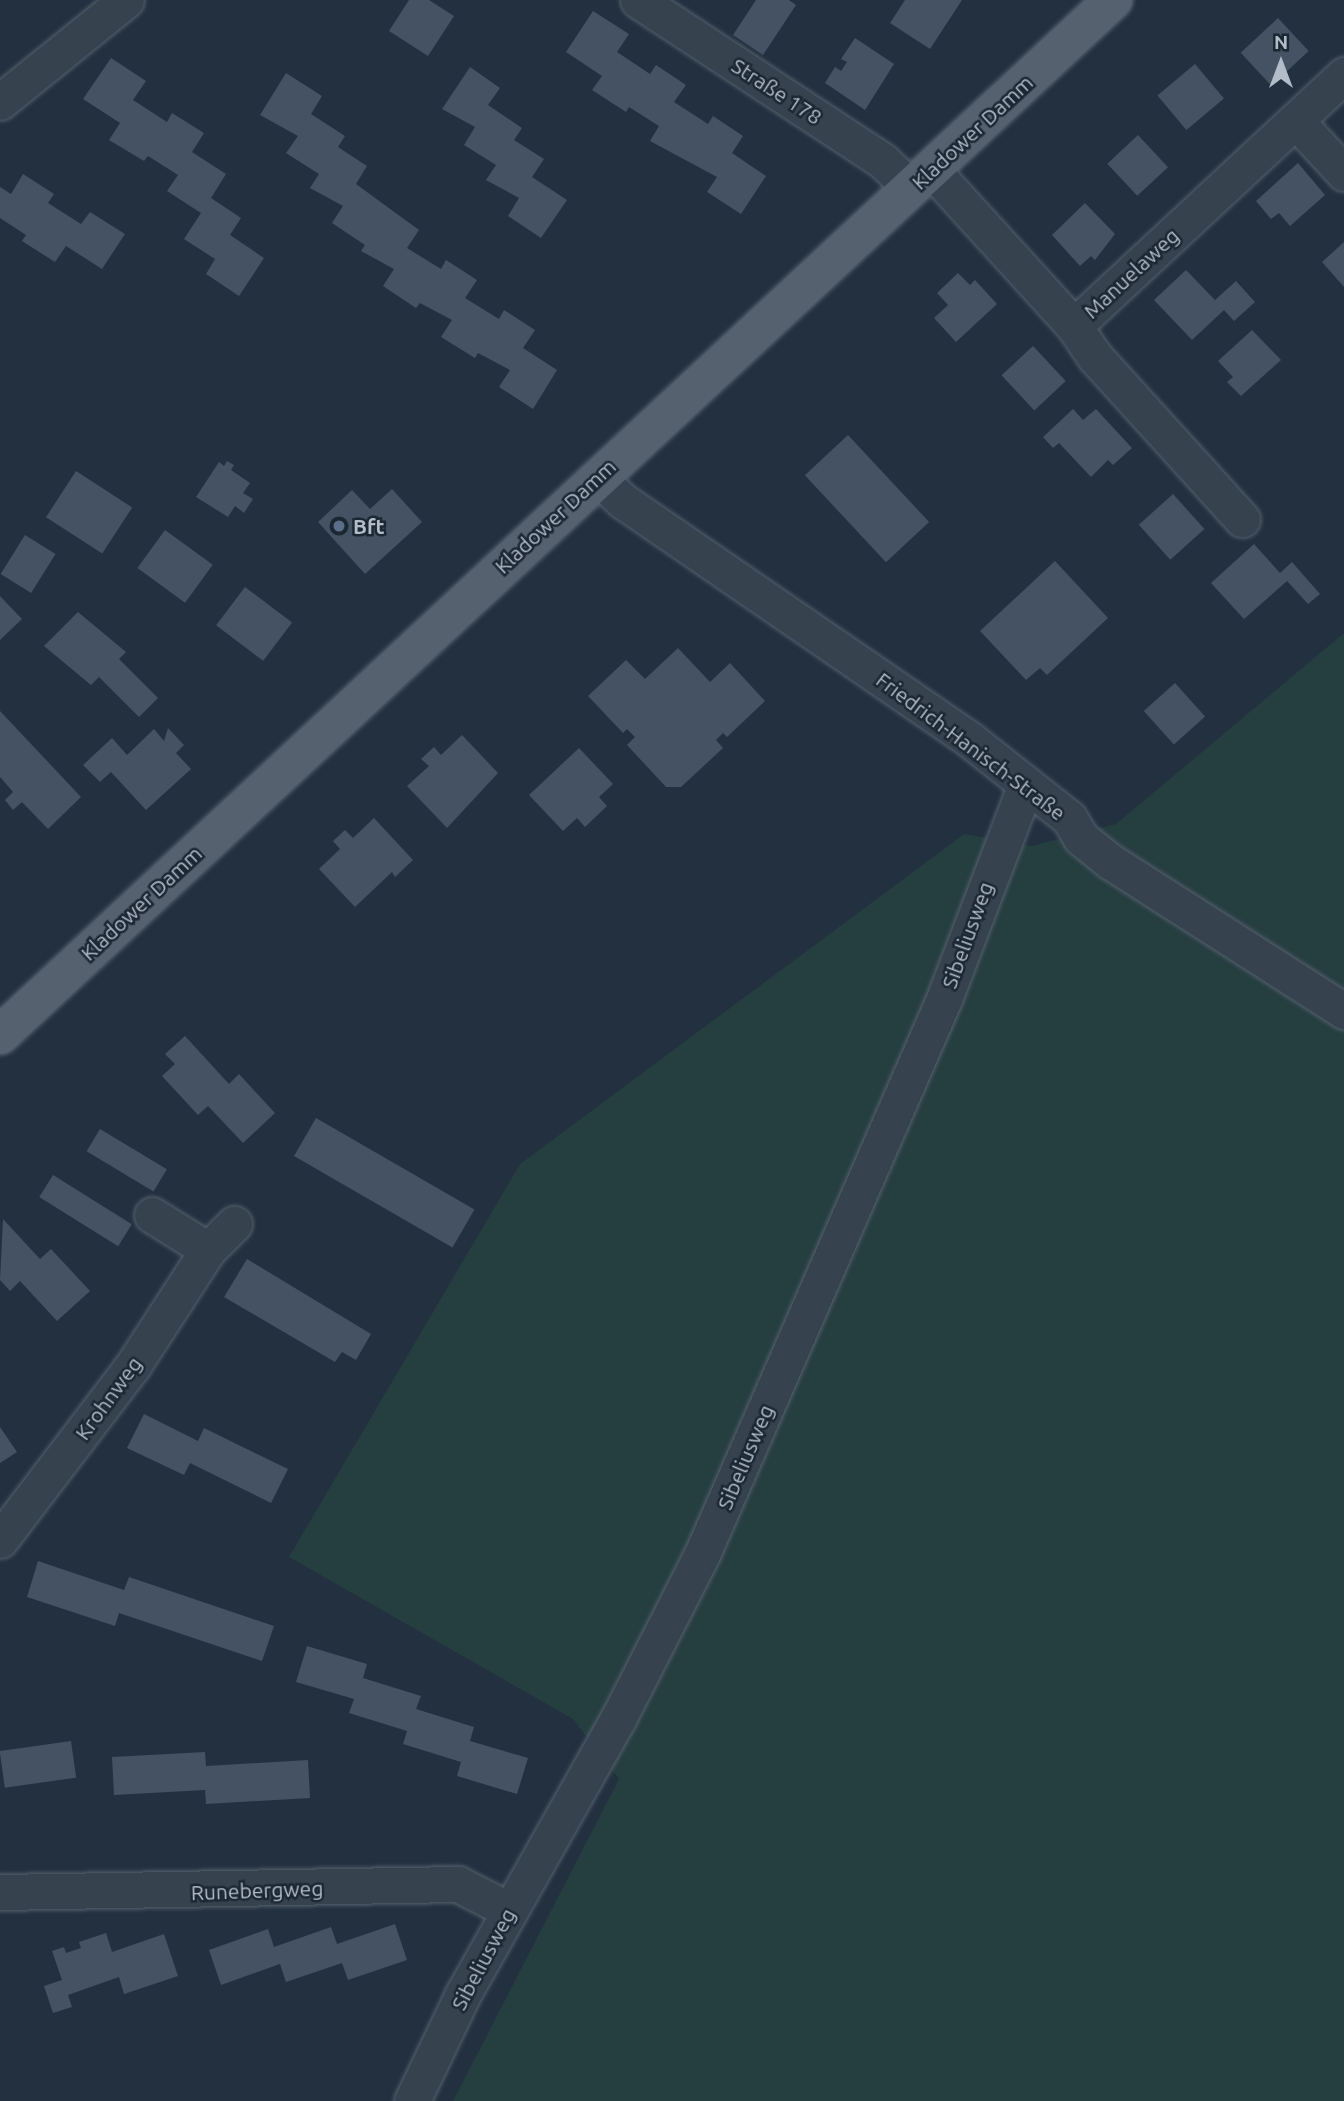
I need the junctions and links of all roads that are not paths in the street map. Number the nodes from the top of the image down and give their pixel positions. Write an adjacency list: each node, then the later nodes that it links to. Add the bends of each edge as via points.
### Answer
1 (126, 0): 5 (street)
2 (638, 0): 8 (street, Straße 178, via 883,161)
3 (1113, 0): 8 (main road, Kladower Damm)
4 (1344, 75): 6 (street, Manuelaweg)
5 (0, 102)
6 (1296, 121): 7 (street); 9 (street, Manuelaweg)
7 (1344, 173)
8 (921, 179): 9 (street, Manuelaweg); 10 (main road, Kladower Damm)
9 (1074, 326): 11 (street, via 1095,357)
10 (597, 477): 12 (street, Friedrich-Hanisch-Straße, via 623,501 969,739); 14 (main road, Kladower Damm)
11 (1242, 519)
12 (1025, 788): 13 (street, Friedrich-Hanisch-Straße, via 1069,818 1082,838 1111,862); 20 (street, Sibeliusweg, via 944,999 703,1552 618,1719)
13 (1344, 1011)
14 (0, 1035)
15 (152, 1215): 17 (street)
16 (234, 1224): 17 (street, Krohnweg)
17 (208, 1250): 18 (street, Krohnweg, via 132,1367)
18 (0, 1540)
19 (0, 1892): 20 (street, Runebergweg, via 458,1885)
20 (509, 1910): 21 (street, Sibeliusweg)
21 (412, 2101)

